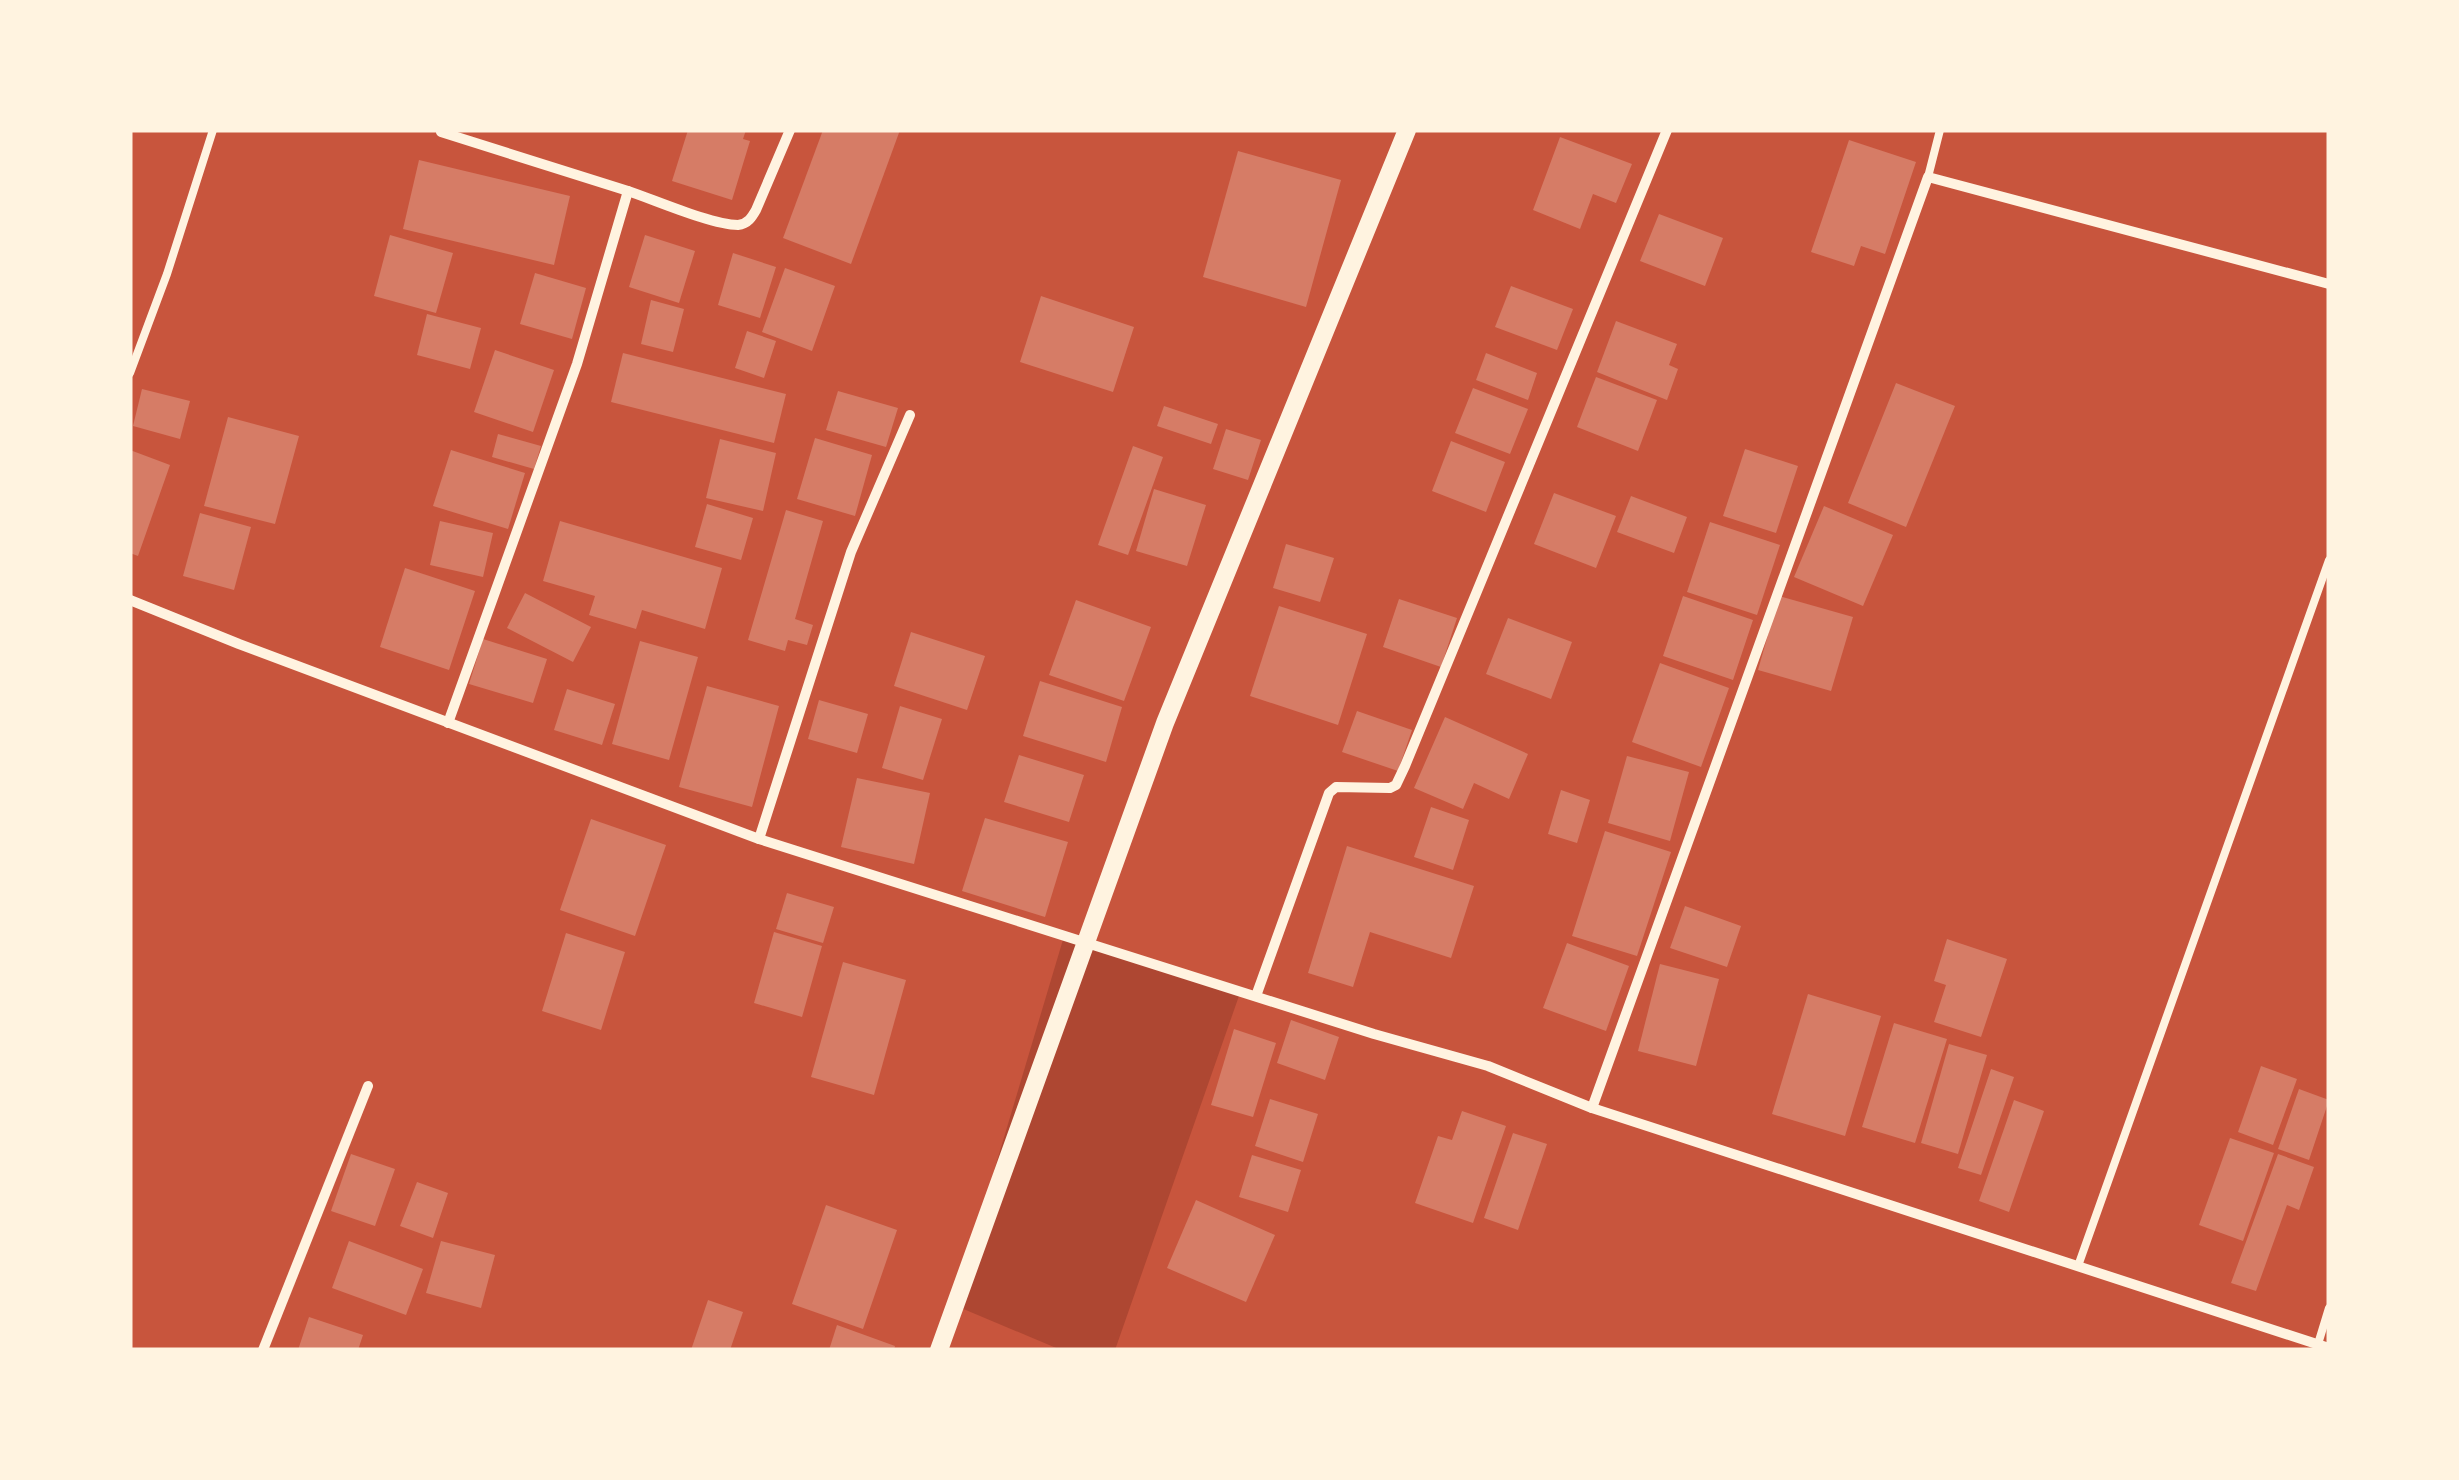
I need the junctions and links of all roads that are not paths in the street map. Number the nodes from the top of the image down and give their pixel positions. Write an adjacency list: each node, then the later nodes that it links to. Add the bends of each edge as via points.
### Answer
1 (212, 130): 10 (lane)
2 (790, 130): 8 (street, via 756,210 740,225)
3 (1406, 130): 16 (street, via 1165,723)
4 (1667, 130): 17 (street, via 1396,784 1330,793)
5 (1940, 130): 7 (lane)
6 (441, 132): 8 (street)
7 (1928, 177): 9 (street); 19 (street)
8 (628, 191): 14 (street, via 577,364)
9 (2329, 284)
10 (130, 373)
11 (910, 416): 15 (street, via 850,552)
12 (2329, 560): 20 (lane)
13 (130, 600): 14 (street)
14 (448, 722): 15 (street)
15 (760, 838): 16 (street)
16 (1084, 941): 17 (street); 24 (street)
17 (1256, 996): 19 (street, via 1488,1066)
18 (368, 1086): 23 (street)
19 (1592, 1108): 20 (street)
20 (2078, 1266): 22 (street)
21 (2329, 1308): 22 (lane)
22 (2324, 1346)
23 (263, 1350)
24 (939, 1350)

